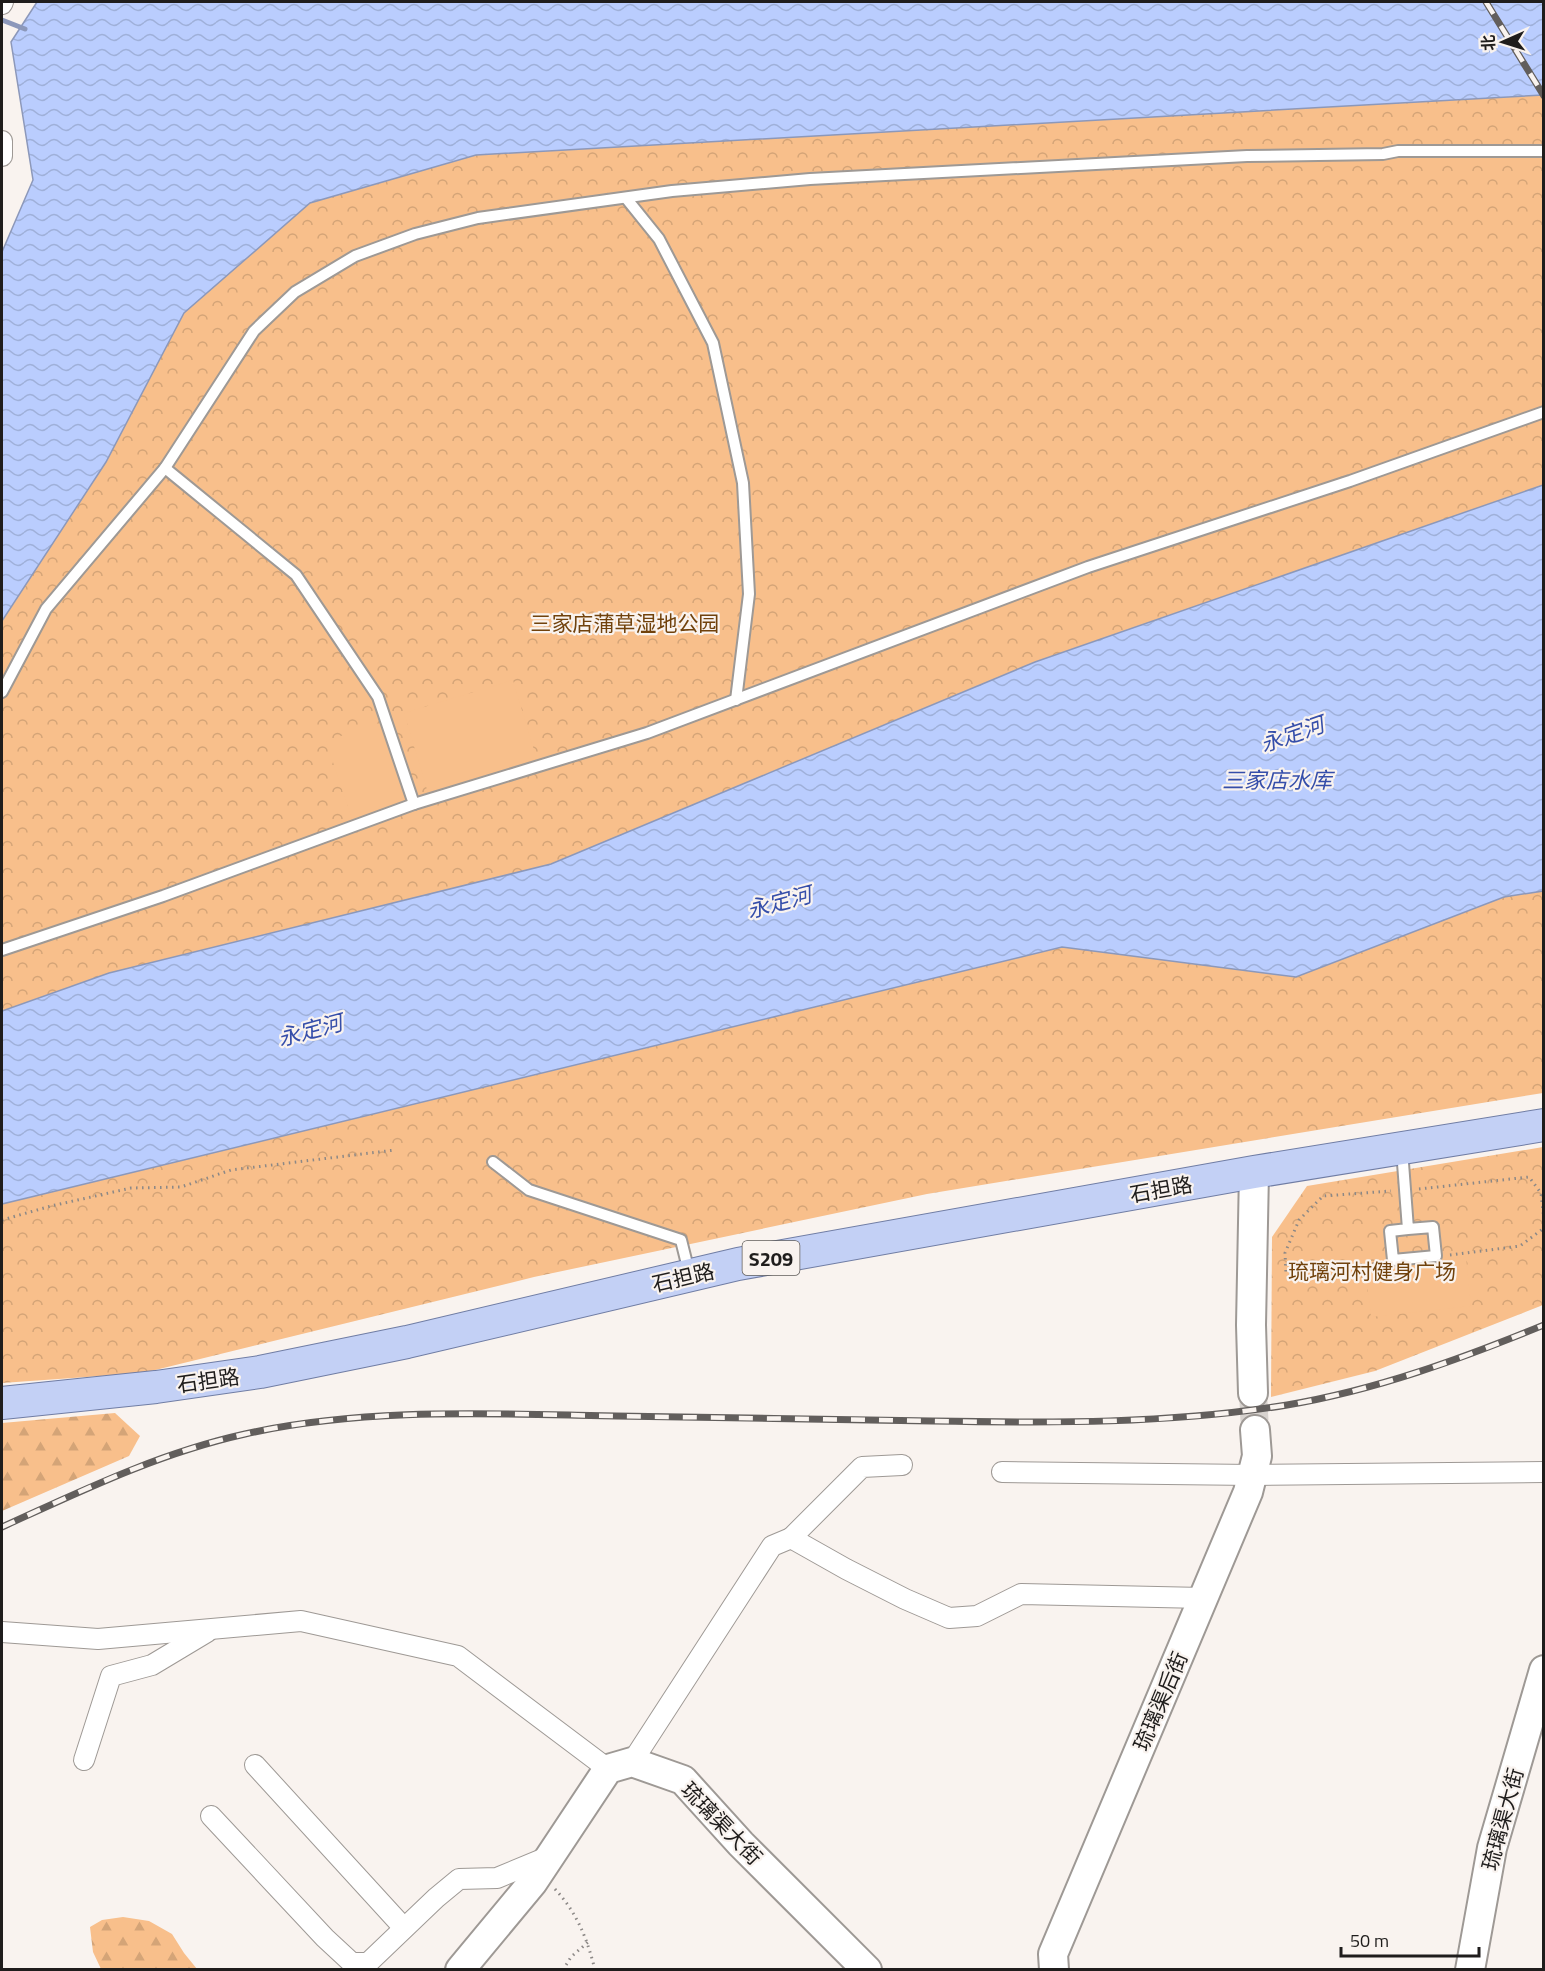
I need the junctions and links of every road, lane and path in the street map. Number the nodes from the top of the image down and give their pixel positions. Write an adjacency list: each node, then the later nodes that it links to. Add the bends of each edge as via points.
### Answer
1 (2, 141): 3 (street)
2 (1544, 151): 4 (lane, via 1398,151 1188,159 810,179)
3 (2, 156)
4 (626, 198): 6 (lane, via 478,218 416,234 355,256 295,292 254,331); 8 (lane, via 659,239 713,343 743,483 749,594)
5 (1544, 412): 8 (lane, via 1088,567)
6 (165, 468): 7 (lane, via 46,609); 9 (lane, via 296,575 378,697)
7 (2, 692)
8 (736, 700): 9 (lane, via 647,733)
9 (414, 804): 10 (lane, via 164,896)
10 (2, 950)
11 (1544, 1125): 12 (main road, 石担路 / S209)
12 (1401, 1147): 15 (main road, 石担路 / S209); 16 (lane)
13 (394, 1150): 17 (path, via 231,1170 181,1187 131,1188)
14 (493, 1162): 23 (lane, via 529,1190 681,1240)
15 (1254, 1172): 23 (main road, 石担路 / S209, via 738,1264); 24 (street)
16 (1406, 1190): 18 (path, via 1529,1177 1541,1192); 20 (lane); 22 (path, via 1323,1196 1299,1220 1285,1252 1286,1273)
17 (2, 1220)
18 (1544, 1220)
19 (1544, 1228): 21 (path, via 1520,1246)
20 (1408, 1229): 21 (lane, via 1433,1227); 22 (lane, via 1390,1231)
21 (1436, 1256): 22 (lane)
22 (1393, 1260)
23 (690, 1276): 25 (main road, 石担路 / S209, via 260,1372 156,1388)
24 (1253, 1393)
25 (2, 1403)
26 (1255, 1430): 30 (street, 琉璃渠后街, via 1257,1456)
27 (902, 1465): 31 (street, via 862,1467)
28 (1002, 1472): 30 (street)
29 (1544, 1472): 30 (street)
30 (1253, 1474): 32 (street, 琉璃渠后街)
31 (791, 1538): 32 (street, via 949,1618 977,1616 1021,1594); 38 (street, via 772,1546)
32 (1203, 1598): 47 (street, 琉璃渠后街, via 1053,1954)
33 (212, 1629): 34 (street, via 98,1640); 36 (street, via 152,1665 111,1676); 38 (street, via 302,1621 458,1656)
34 (2, 1632)
35 (1544, 1670): 48 (street, 琉璃渠大街, via 1492,1848)
36 (84, 1760)
37 (255, 1765): 41 (street)
38 (620, 1765): 40 (street); 46 (street, 琉璃渠大街, via 683,1780)
39 (211, 1816): 41 (street, via 352,1963 368,1963)
40 (545, 1864): 41 (street, via 497,1878 459,1879); 42 (path); 43 (street)
41 (404, 1928)
42 (588, 1942): 44 (path); 45 (path)
43 (460, 1970)
44 (563, 1970)
45 (595, 1970)
46 (867, 1970)
47 (1054, 1970)
48 (1470, 1970)

